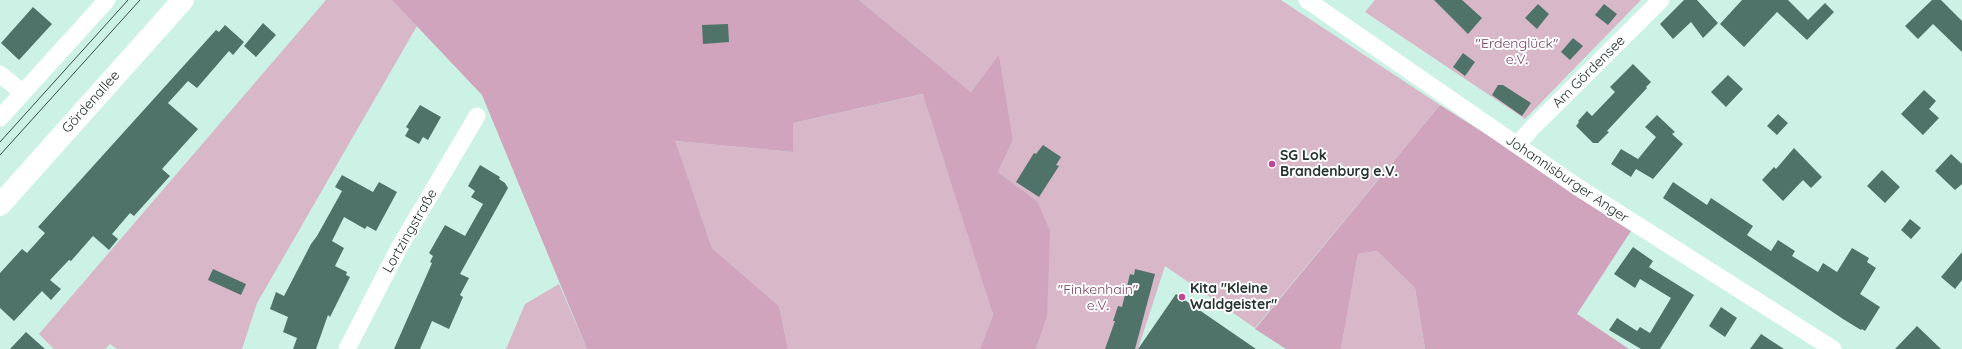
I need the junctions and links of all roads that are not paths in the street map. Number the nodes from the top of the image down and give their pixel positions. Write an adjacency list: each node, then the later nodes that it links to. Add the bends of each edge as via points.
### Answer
1 (107, 0): 6 (street)
2 (183, 0): 10 (street, Gördenallee)
3 (1307, 0): 9 (street, Johannisburger Anger)
4 (1662, 0): 9 (street, Am Gördensee)
5 (0, 74): 6 (street)
6 (23, 93): 8 (street)
7 (477, 116): 11 (street, Lortzingstraße, via 400,246)
8 (0, 118)
9 (1517, 145): 12 (street, Johannisburger Anger, via 1598,200)
10 (0, 205)
11 (347, 349)
12 (1833, 349)

